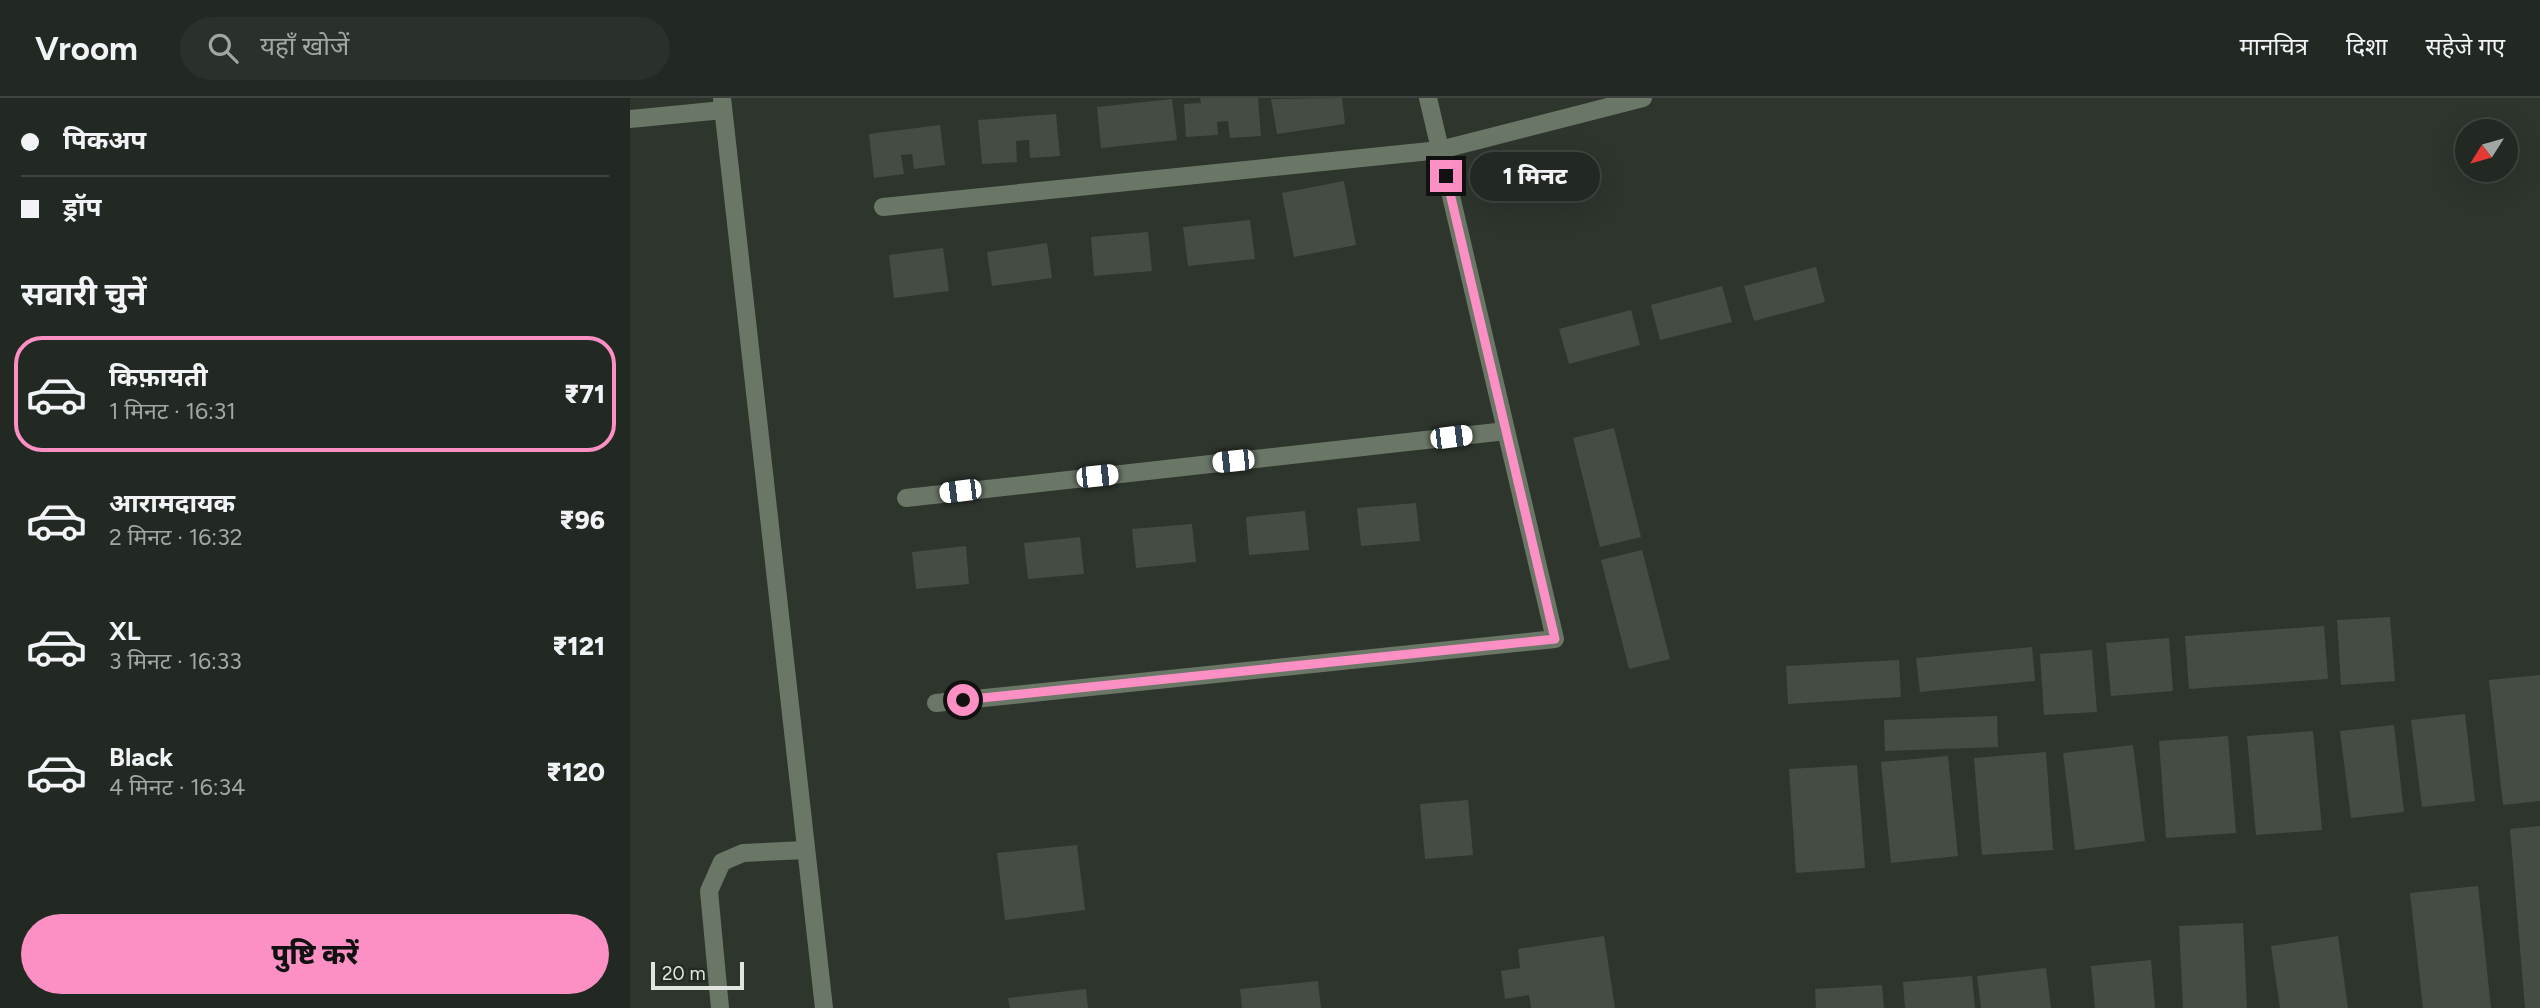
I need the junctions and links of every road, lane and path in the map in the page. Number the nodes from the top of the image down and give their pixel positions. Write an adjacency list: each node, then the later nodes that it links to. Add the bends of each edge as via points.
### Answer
1 (1428, 98): 5 (street)
2 (1643, 98): 5 (street)
3 (722, 104): 4 (street); 10 (street)
4 (630, 118)
5 (1440, 150): 6 (street); 7 (street)
6 (883, 207)
7 (1506, 431): 8 (street); 9 (street, via 1555,639)
8 (906, 498)
9 (936, 703)
10 (806, 850): 11 (street, via 743,853 722,862 709,891); 12 (street)
11 (720, 1008)
12 (824, 1008)

